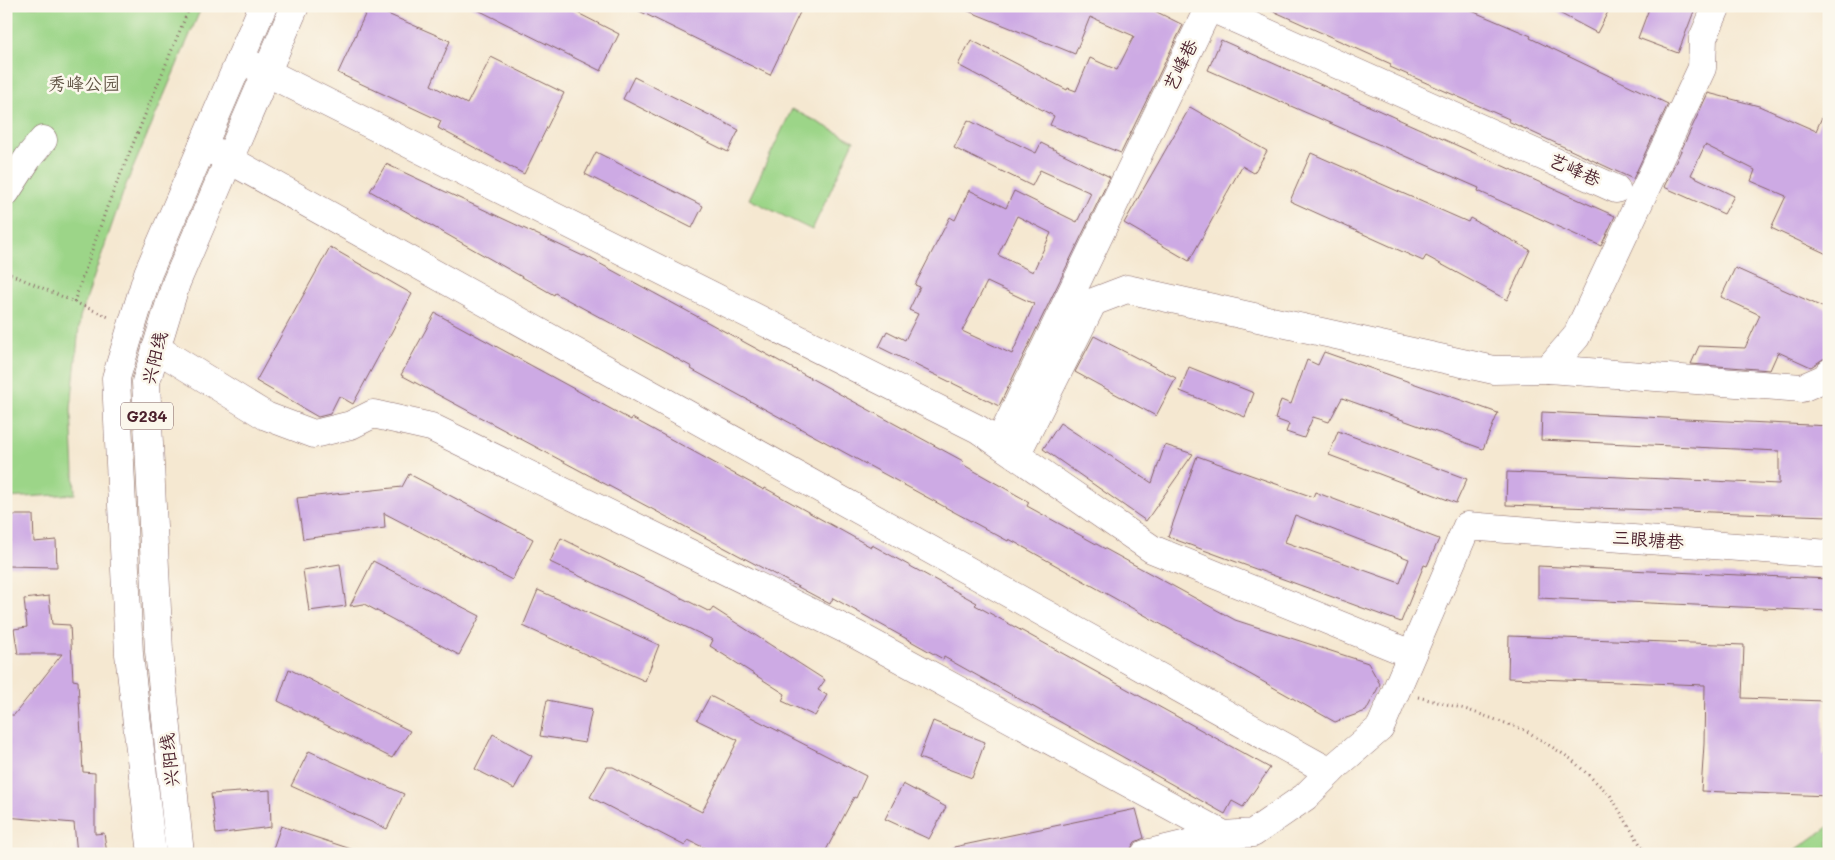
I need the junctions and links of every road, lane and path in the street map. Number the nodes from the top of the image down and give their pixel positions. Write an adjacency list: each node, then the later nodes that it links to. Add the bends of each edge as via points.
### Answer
1 (105, 6): 6 (path)
2 (190, 6): 15 (path, via 107,206)
3 (262, 6): 7 (main road, 兴阳线 / G234)
4 (295, 6): 8 (main road, 兴阳线 / G234)
5 (1717, 6): 18 (main road, via 1703,38 1702,68 1576,337)
6 (105, 11)
7 (240, 59): 8 (main road); 10 (main road, 兴阳线 / G234)
8 (267, 72): 11 (main road, 兴阳线 / G234); 20 (main road, via 978,429)
9 (43, 140): 13 (main road)
10 (203, 145): 11 (main road); 16 (main road, 兴阳线 / G234, via 148,273)
11 (230, 159): 17 (main road, 兴阳线 / G234, via 176,283); 24 (main road)
12 (1616, 189): 20 (main road, 艺峰巷, via 1209,7)
13 (6, 192)
14 (6, 272): 15 (path)
15 (74, 302): 16 (path)
16 (132, 327): 26 (main road, 兴阳线 / G234, via 116,378 129,654)
17 (156, 348): 25 (main road, via 266,416 314,434 351,425 373,414 431,427 855,634); 27 (main road, 兴阳线 / G234, via 146,382 159,652)
18 (1548, 369): 19 (main road, via 1802,388); 20 (main road, via 1494,370 1126,289 1093,302)
19 (1829, 373)
20 (1008, 449): 22 (main road, via 1152,549)
21 (1829, 554): 22 (main road, 三眼塘巷, via 1467,526)
22 (1411, 654): 23 (main road)
23 (1396, 690): 24 (main road, via 1380,728); 29 (path, via 1525,730 1571,759 1610,795)
24 (1330, 772): 25 (main road, via 1305,796 1253,833)
25 (1224, 835): 28 (main road)
26 (152, 854)
27 (180, 854)
28 (1145, 854)
29 (1646, 854)

